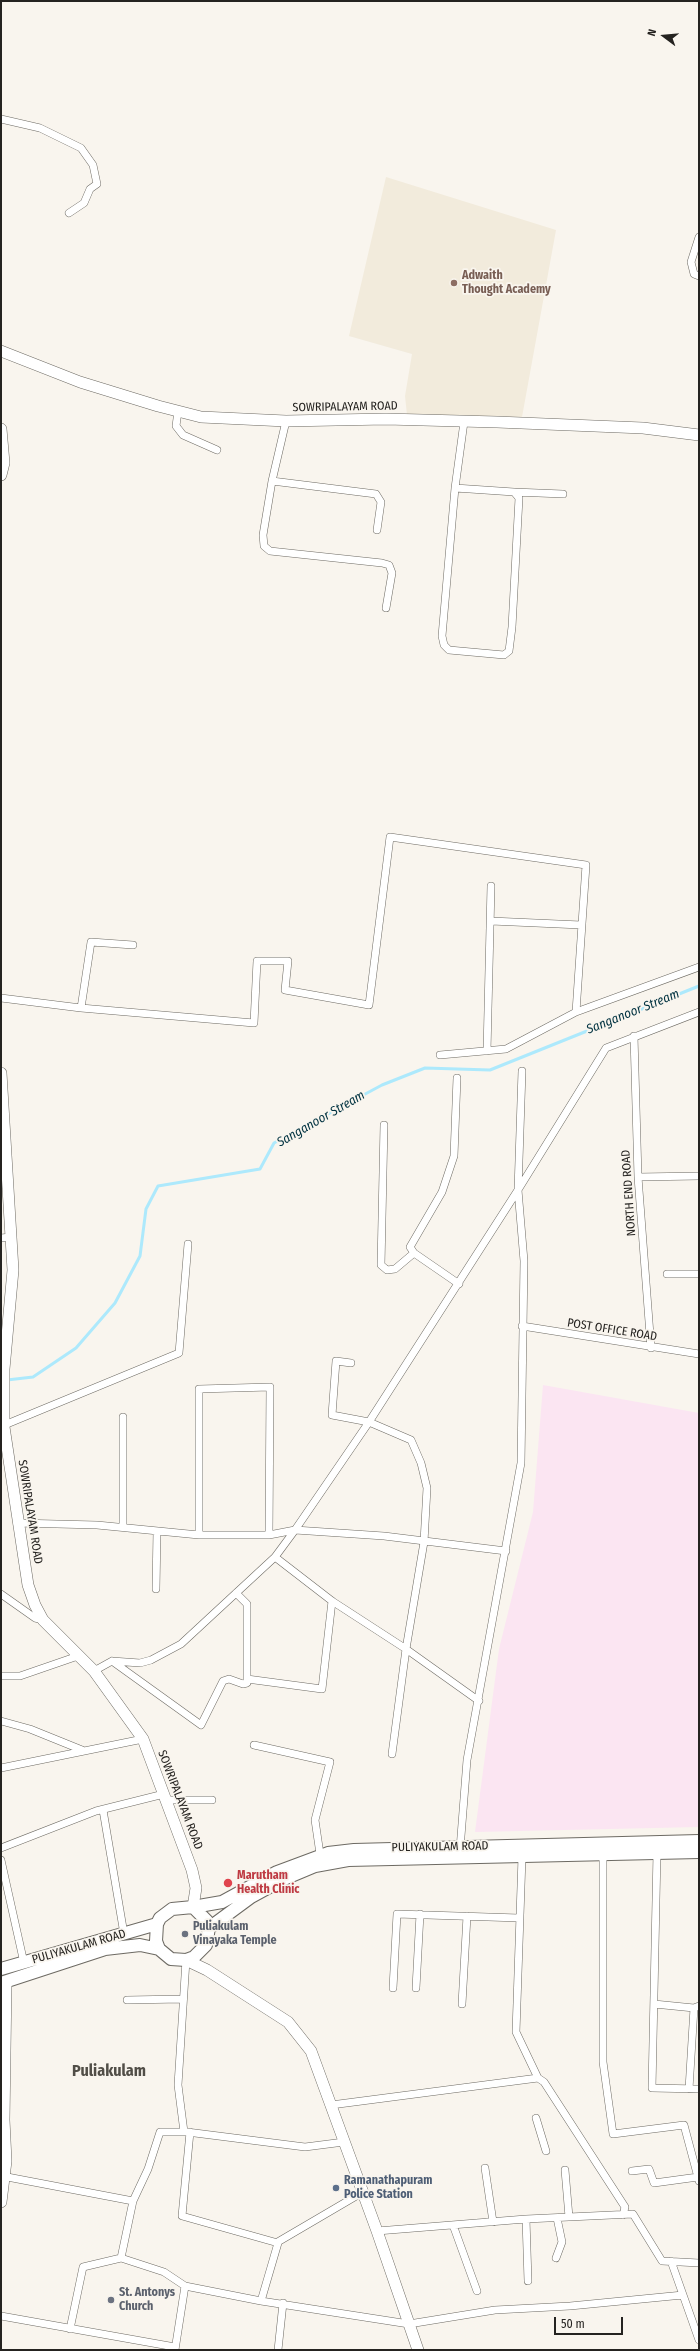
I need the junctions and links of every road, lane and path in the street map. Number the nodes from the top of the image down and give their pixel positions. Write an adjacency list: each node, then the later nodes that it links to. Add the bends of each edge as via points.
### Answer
1 (1, 119): 2 (street, via 40,128 81,148 93,165 97,184 90,189 84,203)
2 (69, 213)
3 (699, 237): 4 (street, via 691,262 694,274)
4 (699, 276)
5 (1, 351): 6 (street, SOWRIPALAYAM ROAD, via 80,382)
6 (178, 411): 7 (street, SOWRIPALAYAM ROAD, via 201,417); 11 (street, via 176,426 183,435)
7 (286, 421): 8 (street, SOWRIPALAYAM ROAD, via 386,419); 14 (street)
8 (464, 422): 10 (street, SOWRIPALAYAM ROAD, via 643,428); 15 (street)
9 (1, 429): 12 (street)
10 (699, 435)
11 (217, 450)
12 (2, 463): 13 (street)
13 (1, 475)
14 (272, 481): 18 (street, via 376,494 381,502); 19 (street, via 263,534 264,546 270,551 389,565 392,573)
15 (455, 488): 16 (street); 16 (street, via 442,636 444,645 449,650 504,655 509,651 520,509 519,498)
16 (514, 492): 17 (street)
17 (563, 494)
18 (377, 530)
19 (386, 608)
20 (491, 886): 21 (street)
21 (491, 922): 22 (street); 30 (street)
22 (581, 926): 26 (street, via 586,865 390,837 369,1005 285,990 288,961 257,961 254,1023); 27 (street)
23 (133, 945): 26 (street, via 91,942)
24 (699, 967): 27 (street)
25 (1, 998): 26 (street)
26 (81, 1008)
27 (576, 1012): 30 (street, via 506,1050)
28 (699, 1012): 29 (street)
29 (634, 1036): 38 (street, NORTH END ROAD); 39 (street, via 606,1048)
30 (487, 1051): 31 (street)
31 (440, 1055)
32 (522, 1071): 39 (street)
33 (1, 1073): 36 (street, SOWRIPALAYAM ROAD)
34 (457, 1078): 42 (street, via 454,1156 442,1192 410,1247)
35 (384, 1125): 42 (street, via 381,1265 387,1270 395,1268)
36 (4, 1162): 40 (street, SOWRIPALAYAM ROAD)
37 (699, 1176): 38 (street)
38 (638, 1177): 47 (street, NORTH END ROAD)
39 (518, 1190): 45 (street); 46 (street, via 524,1261)
40 (6, 1238): 52 (street, SOWRIPALAYAM ROAD, via 13,1270 4,1369)
41 (188, 1244): 52 (street, via 179,1353)
42 (414, 1253): 45 (street)
43 (667, 1274): 44 (street)
44 (699, 1274)
45 (459, 1284): 51 (street)
46 (522, 1326): 47 (street, POST OFFICE ROAD); 60 (street, via 521,1463)
47 (651, 1348): 48 (street, POST OFFICE ROAD)
48 (699, 1354)
49 (351, 1363): 51 (street, via 336,1361 332,1415)
50 (123, 1417): 54 (street)
51 (369, 1422): 55 (street); 59 (street, via 411,1440 421,1462 427,1488)
52 (2, 1426): 53 (street, SOWRIPALAYAM ROAD)
53 (17, 1523): 54 (street); 66 (street, SOWRIPALAYAM ROAD, via 28,1585)
54 (123, 1527): 56 (street)
55 (295, 1530): 58 (street); 59 (street, via 384,1536); 61 (street)
56 (157, 1531): 57 (street); 62 (street)
57 (199, 1535): 58 (street); 58 (street, via 199,1389 270,1386)
58 (269, 1535)
59 (424, 1542): 60 (street); 67 (street)
60 (506, 1551): 73 (street)
61 (275, 1557): 63 (street); 65 (street)
62 (156, 1589)
63 (236, 1593): 69 (street, via 181,1644 161,1656 140,1663); 72 (street, via 247,1604)
64 (1, 1594): 66 (street, via 35,1618)
65 (332, 1601): 67 (street); 72 (street, via 322,1689)
66 (43, 1620): 68 (street, SOWRIPALAYAM ROAD)
67 (406, 1649): 73 (street); 78 (street)
68 (78, 1656): 70 (street, SOWRIPALAYAM ROAD); 71 (street, via 20,1676)
69 (112, 1660): 70 (street); 72 (street, via 201,1725 223,1681 229,1679 243,1684)
70 (94, 1671): 75 (street, SOWRIPALAYAM ROAD)
71 (1, 1676)
72 (247, 1679)
73 (479, 1701): 85 (street, via 468,1760)
74 (1, 1722): 77 (street, via 30,1728)
75 (143, 1739): 77 (street); 80 (street, SOWRIPALAYAM ROAD)
76 (254, 1745): 88 (street, via 330,1762 315,1820)
77 (82, 1750): 79 (street)
78 (392, 1754)
79 (1, 1768)
80 (165, 1797): 81 (street); 82 (street); 92 (street, SOWRIPALAYAM ROAD, via 192,1870 196,1888)
81 (212, 1800)
82 (103, 1810): 84 (street); 98 (street)
83 (699, 1841): 85 (main road, PULIYAKULAM ROAD)
84 (1, 1848)
85 (460, 1852): 88 (main road, PULIYAKULAM ROAD, via 354,1850); 90 (main road, PULIYAKULAM ROAD); 97 (main road, PULIYAKULAM ROAD, via 348,1860 321,1865 284,1878)
86 (699, 1852): 87 (main road, PULIYAKULAM ROAD)
87 (656, 1853): 89 (main road, PULIYAKULAM ROAD); 109 (street)
88 (320, 1854): 92 (main road, PULIYAKULAM ROAD, via 277,1872 222,1902)
89 (602, 1854): 90 (main road, PULIYAKULAM ROAD); 124 (street, via 603,2062 613,2134 684,2126)
90 (522, 1857): 95 (street)
91 (1, 1860): 101 (street)
92 (192, 1907): 96 (main road, PULIYAKULAM ROAD, via 172,1909 160,1918); 97 (main road, via 203,1916)
93 (420, 1914): 94 (street); 104 (street, via 396,1914); 105 (street)
94 (467, 1916): 95 (street); 108 (street)
95 (520, 1918): 111 (street, via 516,2032)
96 (157, 1924): 98 (main road, PULIYAKULAM ROAD); 99 (main road, via 155,1933)
97 (209, 1928): 100 (main road, via 206,1945 201,1952)
98 (124, 1934): 101 (main road, PULIYAKULAM ROAD)
99 (159, 1949): 100 (main road, via 171,1959); 103 (main road, PULIYAKULAM ROAD, via 140,1945 105,1949)
100 (186, 1960): 106 (street); 114 (street, via 207,1970 288,2022 311,2051)
101 (24, 1962): 102 (main road, PULIYAKULAM ROAD)
102 (1, 1969)
103 (3, 1982): 116 (street)
104 (393, 1988)
105 (416, 1988)
106 (182, 1999): 107 (street); 117 (street, via 178,2085)
107 (127, 2000)
108 (462, 2004)
109 (654, 2004): 110 (street); 112 (street, via 652,2088)
110 (697, 2007): 112 (street)
111 (538, 2078): 114 (street); 128 (street, via 544,2082 625,2207)
112 (689, 2089): 113 (street)
113 (699, 2089)
114 (331, 2105): 118 (street)
115 (536, 2118): 119 (street)
116 (2, 2120): 123 (street)
117 (187, 2132): 118 (street, via 305,2147); 126 (street, via 160,2132 148,2170); 135 (street, via 182,2216)
118 (344, 2142): 125 (street)
119 (546, 2151)
120 (485, 2168): 132 (street)
121 (565, 2170): 129 (street)
122 (632, 2171): 124 (street, via 649,2169 654,2183)
123 (3, 2176): 126 (street); 127 (street)
124 (698, 2179)
125 (363, 2192): 134 (street); 135 (street)
126 (133, 2201): 136 (street)
127 (1, 2202)
128 (623, 2215): 129 (street); 138 (street, via 633,2214 662,2261)
129 (570, 2217): 130 (street)
130 (557, 2218): 131 (street); 137 (street, via 562,2242)
131 (526, 2219): 132 (street); 140 (street)
132 (493, 2222): 133 (street)
133 (454, 2225): 134 (street); 142 (street)
134 (377, 2231): 147 (street)
135 (276, 2243): 144 (street, via 278,2244)
136 (121, 2258): 141 (street, via 164,2272); 148 (street, via 83,2267)
137 (556, 2258)
138 (671, 2261): 139 (street); 143 (street)
139 (699, 2263)
140 (528, 2281)
141 (184, 2286): 144 (street); 151 (street)
142 (477, 2291)
143 (683, 2295): 147 (street, via 495,2310); 149 (street)
144 (261, 2301): 145 (street)
145 (283, 2303): 147 (street); 152 (street)
146 (1, 2316): 148 (street)
147 (409, 2324): 153 (street)
148 (70, 2329): 150 (street)
149 (699, 2340)
150 (158, 2347): 151 (street)
151 (175, 2348)
152 (278, 2350)
153 (418, 2350)

